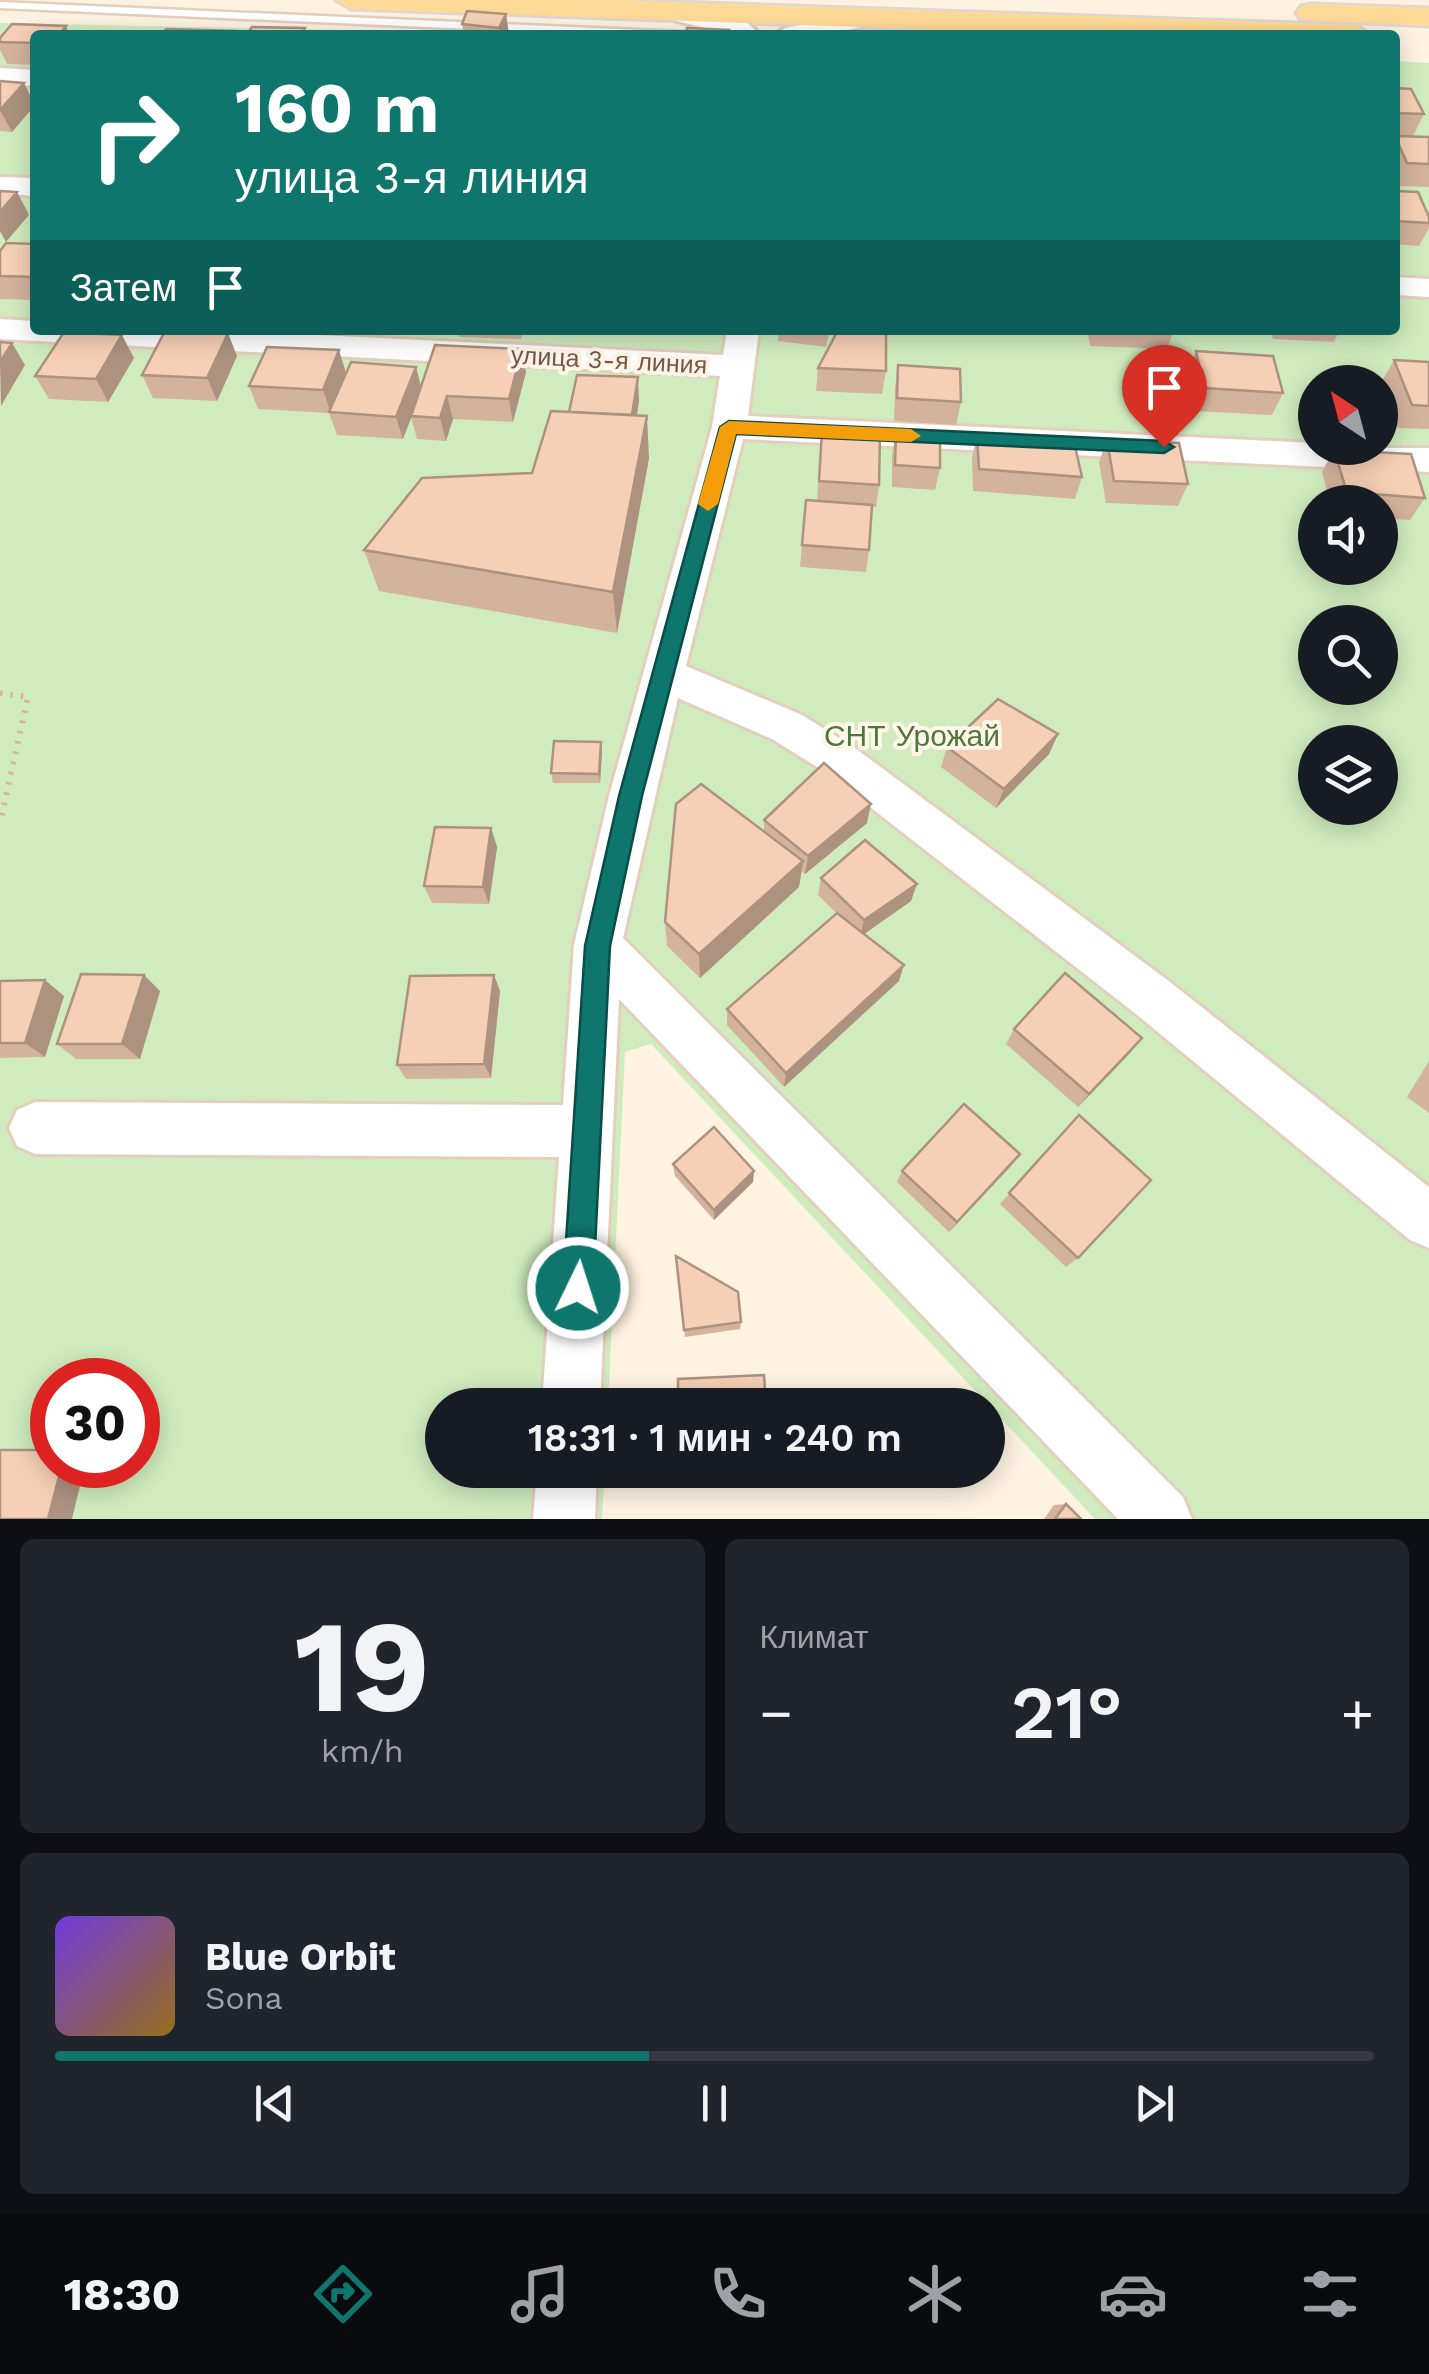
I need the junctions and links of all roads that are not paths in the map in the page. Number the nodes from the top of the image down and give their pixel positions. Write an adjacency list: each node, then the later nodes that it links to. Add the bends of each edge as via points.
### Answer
1 (351, 0): 4 (main road)
2 (0, 5): 6 (lane)
3 (888, 8): 4 (main road); 5 (main road); 8 (street); 9 (main road)
4 (658, 10): 7 (street)
5 (1429, 17)
6 (572, 30)
7 (742, 30)
8 (802, 30)
9 (1269, 30)
10 (1400, 36): 11 (main road)
11 (1429, 38)
12 (0, 76): 13 (street)
13 (30, 78)
14 (0, 185): 15 (street)
15 (30, 187)
16 (1400, 286): 17 (street)
17 (1429, 288)
18 (0, 329): 19 (street, улица 3-я линия)
19 (30, 332)
20 (66, 335): 22 (street, улица 3-я линия)
21 (742, 335): 22 (street)
22 (735, 396): 23 (street, улица 3-я линия); 24 (street)
23 (1429, 460)
24 (662, 674): 25 (street); 28 (street, via 787,727 840,760 1153,998)
25 (598, 946): 27 (street); 32 (street)
26 (35, 1128): 27 (street)
27 (588, 1131): 29 (street)
28 (1429, 1221)
29 (572, 1388)
30 (566, 1488): 31 (street)
31 (564, 1519)
32 (1161, 1519)

